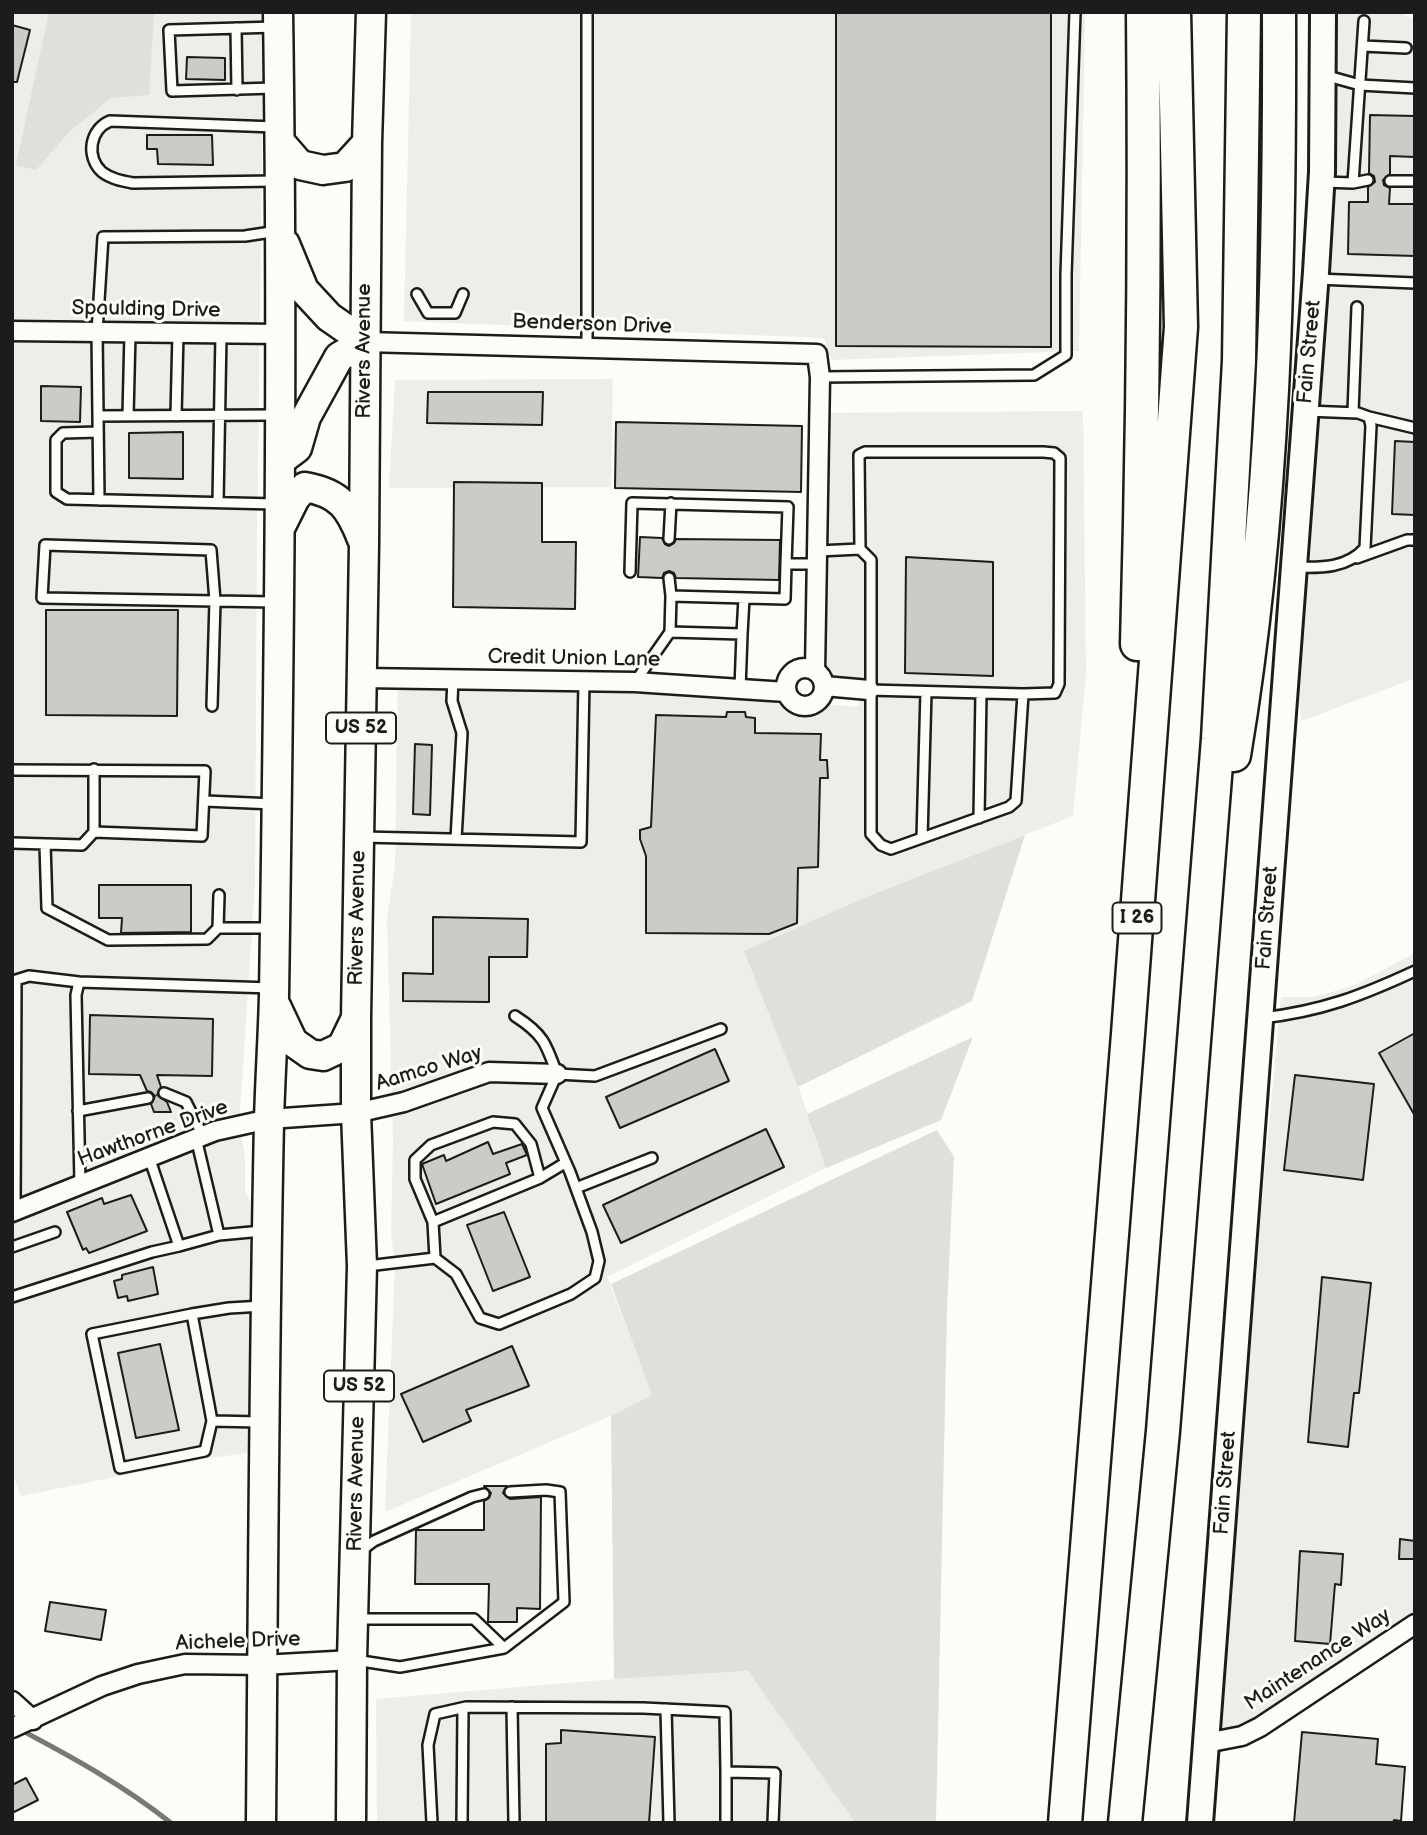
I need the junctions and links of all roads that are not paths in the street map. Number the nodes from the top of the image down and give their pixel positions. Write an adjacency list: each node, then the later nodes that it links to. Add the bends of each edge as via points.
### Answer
1 (371, 12): 20 (main road, Rivers Avenue / US 52)
2 (587, 12): 40 (lane)
3 (1075, 12): 41 (lane, via 1066,355 1034,375)
4 (1143, 12): 101 (highway, via 1142,433 1132,864)
5 (1174, 12): 101 (highway, I 26, via 1181,327)
6 (1244, 12): 98 (highway, via 1239,362)
7 (1323, 12): 14 (street, Fain Street)
8 (279, 19): 11 (lane); 16 (main road)
9 (1280, 19): 98 (highway, via 1274,322 1254,614 1245,693)
10 (1364, 21): 12 (lane)
11 (236, 29): 18 (lane); 18 (lane, via 169,30 172,91)
12 (1363, 46): 13 (lane); 15 (lane)
13 (1406, 48)
14 (1324, 75): 15 (lane); 25 (street, Fain Street)
15 (1360, 85): 17 (lane); 26 (lane)
16 (279, 88): 18 (lane); 19 (main road)
17 (1415, 88)
18 (237, 90)
19 (280, 135): 20 (main road, via 300,165 323,170 345,167); 22 (main road); 22 (lane, via 110,121 94,135 92,153 101,171 133,183)
20 (367, 143): 39 (main road, Rivers Avenue / US 52)
21 (1368, 180): 26 (lane)
22 (280, 181): 27 (main road)
23 (1390, 181): 24 (lane)
24 (1415, 181)
25 (1322, 182): 26 (lane); 28 (street, Fain Street)
26 (1353, 183)
27 (280, 231): 34 (lane, via 245,236 103,237); 38 (main road); 39 (main road, via 304,290 330,317)
28 (1316, 279): 29 (lane); 42 (street, Fain Street)
29 (1415, 283)
30 (417, 294): 31 (lane, via 428,313 455,313)
31 (463, 294)
32 (1357, 307): 43 (lane)
33 (12, 331): 34 (street, Spaulding Drive)
34 (97, 332): 35 (street, Spaulding Drive); 45 (lane)
35 (130, 333): 36 (street, Spaulding Drive); 46 (lane)
36 (178, 333): 37 (street, Spaulding Drive); 47 (lane)
37 (221, 334): 38 (street, Spaulding Drive); 48 (lane)
38 (279, 334): 44 (main road)
39 (365, 342): 40 (street, Benderson Drive); 52 (main road, via 340,357 306,417 297,448); 59 (main road, Rivers Avenue / US 52)
40 (587, 348): 41 (street, Benderson Drive, via 817,354)
41 (820, 377): 61 (street)
42 (1305, 411): 43 (lane); 64 (street, Fain Street)
43 (1353, 412): 49 (lane)
44 (280, 415): 48 (lane); 52 (main road)
45 (98, 416): 46 (lane); 51 (lane)
46 (128, 416): 47 (lane)
47 (176, 416): 48 (lane)
48 (220, 416): 54 (lane)
49 (1369, 417): 50 (lane); 62 (lane, via 1365,548)
50 (1415, 428)
51 (99, 432): 53 (lane); 53 (lane, via 63,433 56,440 56,492 67,499)
52 (281, 460): 56 (main road)
53 (99, 500): 54 (lane)
54 (218, 502): 56 (lane)
55 (671, 503): 57 (lane); 63 (lane, via 788,507); 65 (lane, via 632,503)
56 (280, 516): 59 (main road, via 305,487 325,490 354,519); 70 (main road)
57 (669, 539)
58 (1415, 540): 62 (lane)
59 (364, 545): 74 (main road, Rivers Avenue / US 52)
60 (860, 549): 61 (lane); 80 (lane, via 871,560); 84 (lane, via 859,456 865,452 1043,452 1060,458 1059,684 1055,692)
61 (817, 558): 63 (lane); 73 (street)
62 (1355, 559): 64 (lane, via 1324,568)
63 (786, 564): 68 (lane, via 785,599)
64 (1295, 567): 107 (street, Fain Street)
65 (630, 572)
66 (669, 578): 67 (lane)
67 (671, 596): 68 (lane); 71 (lane)
68 (744, 598): 72 (lane)
69 (215, 601): 69 (lane, via 42,598 45,545 211,550); 70 (lane); 85 (lane)
70 (279, 602): 89 (main road)
71 (670, 632): 72 (lane); 77 (lane)
72 (742, 634): 79 (lane)
73 (814, 671): 78 (street); 81 (street, via 802,668 791,674)
74 (362, 678): 75 (street, Credit Union Lane); 92 (main road, Rivers Avenue / US 52)
75 (453, 679): 76 (street, Credit Union Lane); 94 (lane, via 452,701 462,733)
76 (583, 681): 77 (street, Credit Union Lane); 94 (lane, via 581,842)
77 (635, 682): 79 (street, Credit Union Lane)
78 (824, 686): 80 (street); 81 (street, via 821,698 805,707 793,703)
79 (740, 689): 81 (street, Credit Union Lane)
80 (869, 690): 82 (lane); 93 (lane, via 871,834 891,849)
81 (786, 692)
82 (926, 692): 83 (lane); 93 (lane)
83 (981, 693): 84 (lane); 90 (lane)
84 (1023, 694): 90 (lane, via 1016,801)
85 (212, 706)
86 (93, 769): 87 (lane); 88 (lane, via 205,771); 91 (lane)
87 (12, 770)
88 (205, 801): 89 (lane); 91 (lane, via 202,836)
89 (276, 804): 100 (main road)
90 (979, 818): 93 (lane)
91 (94, 832): 96 (lane, via 82,845)
92 (360, 837): 94 (lane); 106 (main road, Rivers Avenue / US 52)
93 (922, 838)
94 (456, 839)
95 (12, 843): 96 (lane)
96 (45, 844): 99 (lane, via 47,908 108,940 206,940)
97 (219, 895): 99 (lane)
98 (1203, 922): 161 (highway, via 1163,1432)
99 (218, 928): 100 (lane)
100 (275, 928): 104 (main road)
101 (1136, 939): 160 (highway, I 26)
102 (1415, 971): 107 (lane, via 1361,996 1301,1014)
103 (79, 982): 104 (lane); 112 (lane); 122 (lane, via 29,976 16,980)
104 (274, 994): 106 (main road, via 293,1042 310,1054 323,1056 342,1047); 114 (main road)
105 (515, 1016): 109 (lane, via 536,1029)
106 (356, 1018): 113 (main road, Rivers Avenue / US 52)
107 (1260, 1018): 150 (street, Fain Street)
108 (721, 1028): 109 (lane, via 595,1076)
109 (557, 1074): 113 (street, Aamco Way, via 489,1072 404,1102); 118 (lane, via 542,1108)
110 (164, 1093): 115 (lane, via 186,1102)
111 (148, 1098): 112 (lane)
112 (78, 1111): 120 (lane)
113 (356, 1113): 114 (street, Hawthorne Drive); 130 (main road, Rivers Avenue / US 52)
114 (269, 1119): 115 (street, Hawthorne Drive); 124 (main road)
115 (200, 1137): 116 (street, Hawthorne Drive); 126 (lane)
116 (149, 1157): 120 (street, Hawthorne Drive); 127 (lane)
117 (652, 1158): 121 (lane)
118 (565, 1163): 119 (lane); 121 (lane)
119 (540, 1178): 123 (lane); 123 (lane, via 531,1144 515,1124 494,1122 431,1145 415,1160 415,1179)
120 (80, 1185): 122 (street, Hawthorne Drive)
121 (576, 1188): 129 (lane, via 599,1261 595,1278 571,1294 499,1324 480,1318 456,1274)
122 (14, 1211)
123 (433, 1222): 129 (lane)
124 (268, 1231): 126 (lane); 132 (main road)
125 (55, 1232): 128 (lane)
126 (219, 1235): 127 (lane)
127 (179, 1246): 131 (lane)
128 (12, 1247)
129 (435, 1258): 130 (lane)
130 (362, 1266): 138 (main road, Rivers Avenue / US 52)
131 (12, 1297)
132 (267, 1306): 133 (lane); 135 (main road)
133 (192, 1314): 134 (lane); 134 (lane, via 92,1334 120,1468 205,1451)
134 (212, 1421): 135 (lane)
135 (265, 1422): 143 (main road)
136 (510, 1492): 141 (lane, via 560,1492 564,1602)
137 (484, 1494): 138 (lane, via 374,1541)
138 (355, 1556): 139 (main road, Rivers Avenue / US 52)
139 (353, 1619): 141 (lane, via 474,1619); 142 (main road, Rivers Avenue / US 52)
140 (1415, 1624): 150 (street, Maintenance Way, via 1260,1727 1242,1736)
141 (504, 1648): 142 (lane, via 400,1668)
142 (352, 1660): 143 (street, Aichele Drive); 153 (main road, Rivers Avenue / US 52)
143 (262, 1665): 148 (street, Aichele Drive, via 185,1664 138,1674); 152 (main road)
144 (12, 1701): 148 (street)
145 (512, 1707): 146 (lane); 147 (lane); 156 (lane)
146 (463, 1708): 154 (lane, via 435,1714 428,1745); 155 (lane)
147 (666, 1709): 151 (lane, via 725,1712); 157 (lane)
148 (33, 1720): 149 (street, Aichele Drive)
149 (12, 1728)
150 (1206, 1743): 162 (street, Fain Street)
151 (726, 1772): 158 (lane); 159 (lane, via 775,1773)
152 (261, 1823)
153 (351, 1823)
154 (432, 1823)
155 (462, 1823)
156 (513, 1823)
157 (669, 1823)
158 (726, 1823)
159 (774, 1823)
160 (1065, 1823)
161 (1125, 1823)
162 (1200, 1823)

